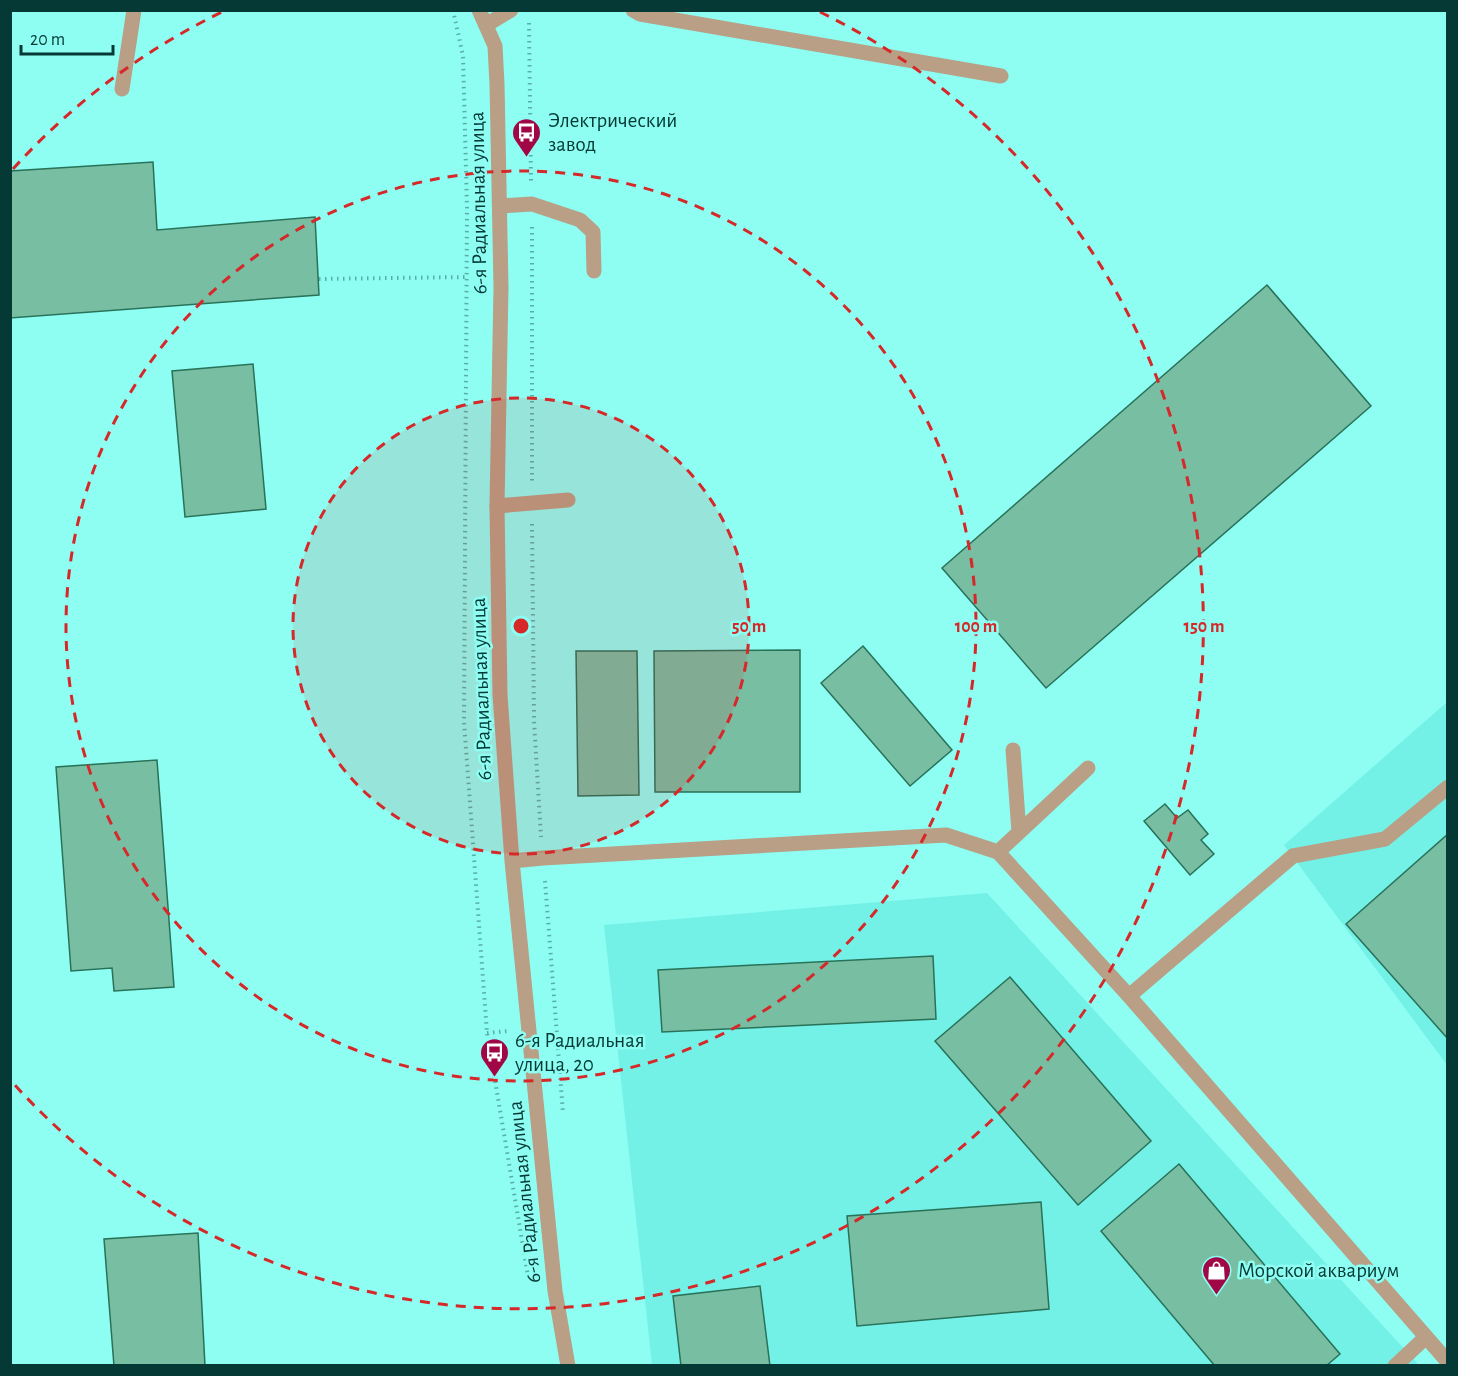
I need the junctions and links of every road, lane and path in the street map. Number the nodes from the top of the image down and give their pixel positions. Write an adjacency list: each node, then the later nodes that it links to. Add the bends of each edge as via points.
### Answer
1 (134, 10): 8 (street)
2 (479, 10): 6 (street, 6-я Радиальная улица)
3 (511, 10): 6 (street)
4 (633, 10): 7 (street)
5 (529, 22): 9 (path)
6 (486, 25): 10 (street, 6-я Радиальная улица, via 495,46)
7 (1001, 76)
8 (122, 89)
9 (532, 204): 10 (street); 11 (street, via 580,219 593,232); 15 (path)
10 (500, 206): 16 (street, 6-я Радиальная улица)
11 (594, 271)
12 (468, 276): 13 (path)
13 (319, 279)
14 (568, 500): 15 (street)
15 (532, 502): 16 (street); 22 (path, via 534,721)
16 (497, 506): 23 (street, 6-я Радиальная улица, via 500,695)
17 (1013, 750): 20 (street)
18 (1088, 768): 20 (street)
19 (1448, 787): 24 (street, via 1385,838 1293,856)
20 (1019, 832): 21 (street)
21 (998, 852): 22 (street, via 946,835); 24 (street)
22 (543, 858): 23 (street); 25 (path)
23 (512, 861): 28 (street, 6-я Радиальная улица, via 555,1291)
24 (1129, 996): 26 (street)
25 (564, 1121)
26 (1426, 1337): 27 (street); 29 (street)
27 (1448, 1362)
28 (568, 1365)
29 (1395, 1365)

